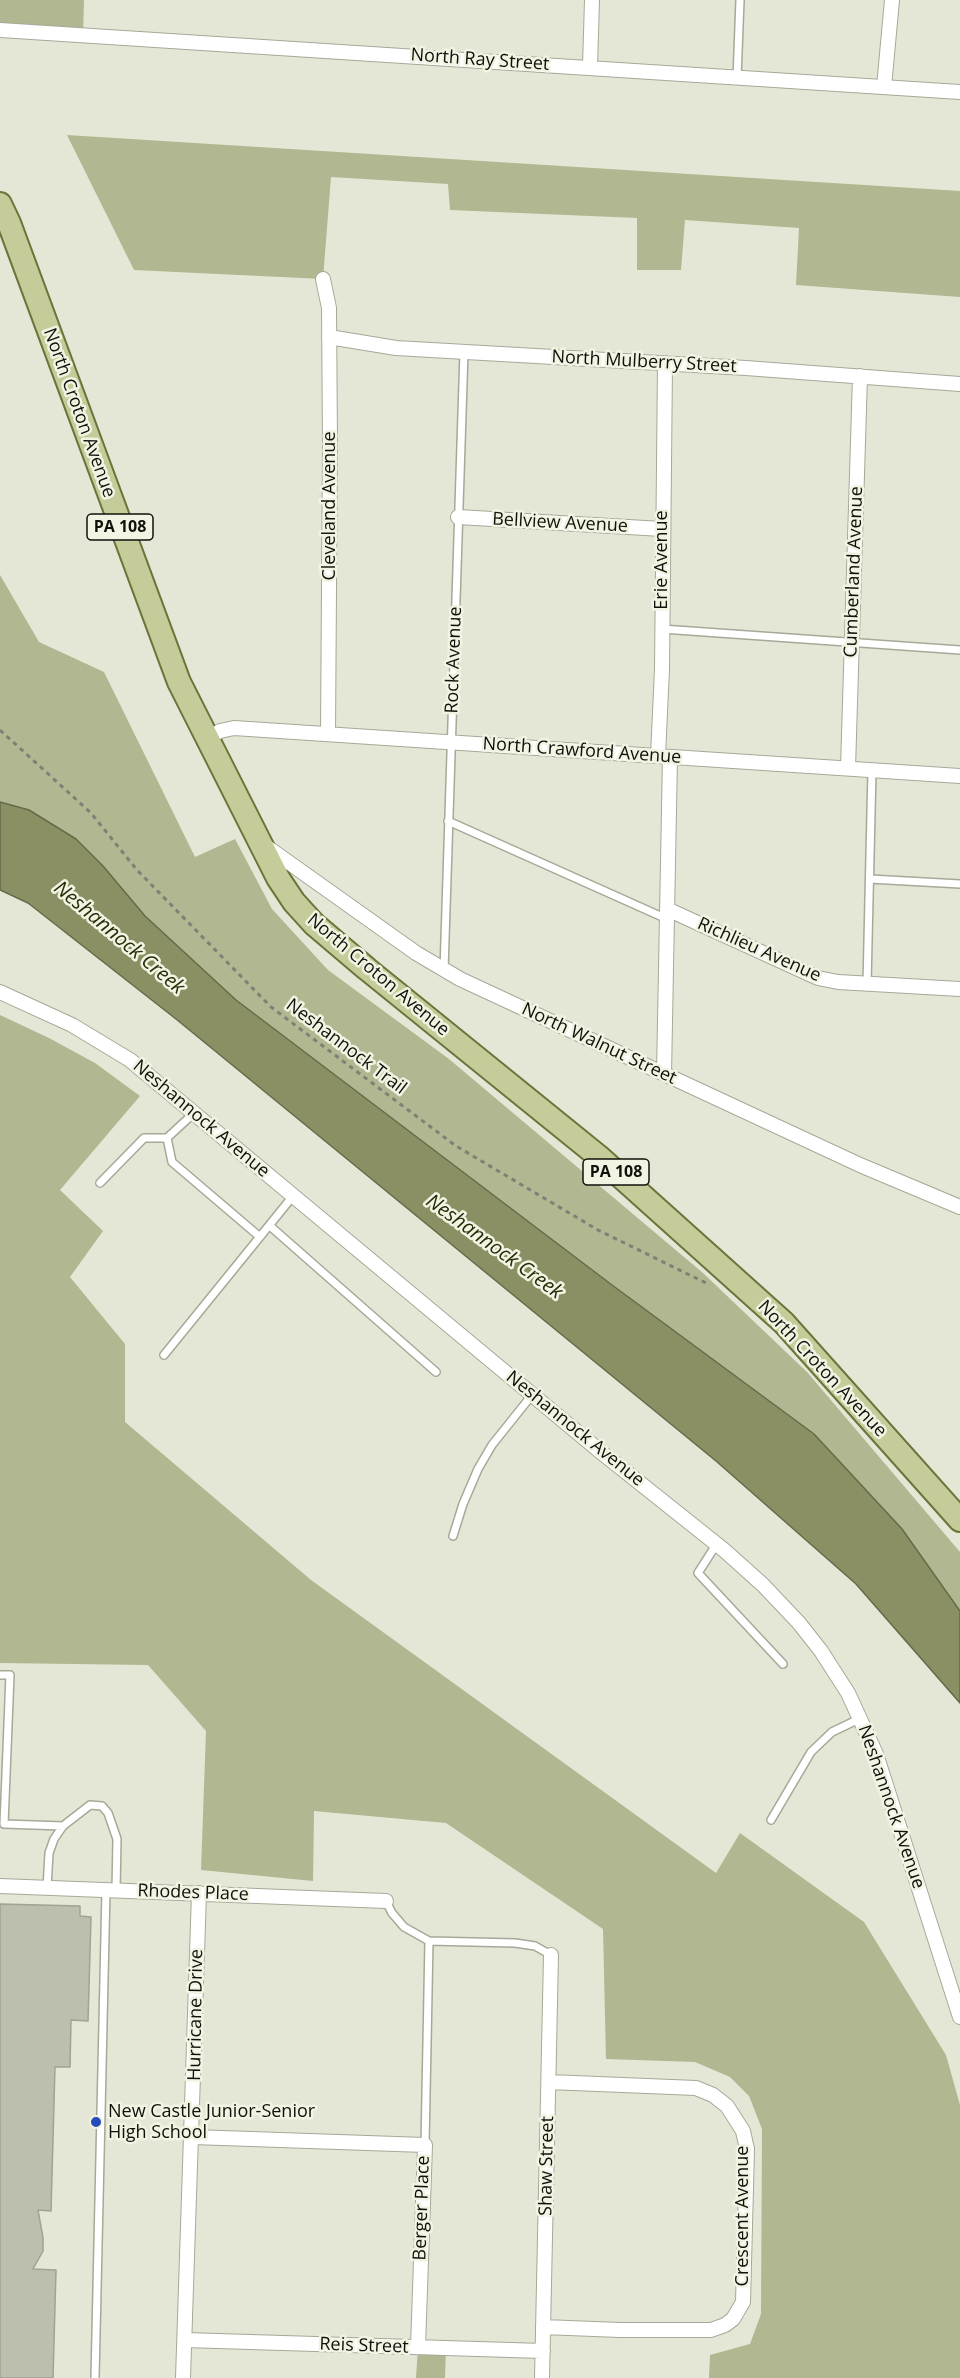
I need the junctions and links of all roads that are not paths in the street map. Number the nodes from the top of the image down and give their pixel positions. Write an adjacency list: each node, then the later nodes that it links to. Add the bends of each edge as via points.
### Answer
1 (592, 0): 5 (street)
2 (740, 0): 6 (lane)
3 (892, 0): 7 (street)
4 (0, 30): 5 (street, North Ray Street)
5 (590, 67): 6 (street, North Ray Street)
6 (737, 78): 7 (street, North Ray Street)
7 (884, 87): 8 (street, North Ray Street)
8 (960, 92)
9 (0, 204): 22 (main road, North Croton Avenue / PA 108, via 162,640)
10 (324, 279): 11 (street, Cleveland Avenue)
11 (329, 337): 12 (street, North Mulberry Street, via 396,348); 21 (street, Cleveland Avenue)
12 (464, 351): 13 (street, North Mulberry Street); 16 (lane, Rock Avenue)
13 (665, 363): 14 (street, North Mulberry Street); 17 (street, Erie Avenue)
14 (860, 376): 15 (street, North Mulberry Street); 19 (street, Cumberland Avenue)
15 (960, 384)
16 (458, 517): 17 (street, Bellview Avenue); 23 (lane, Rock Avenue)
17 (662, 529): 18 (street, Erie Avenue)
18 (662, 629): 19 (lane); 24 (street, Erie Avenue)
19 (852, 643): 20 (lane); 25 (street, Cumberland Avenue)
20 (960, 650)
21 (328, 733): 22 (street, North Crawford Avenue, via 234,728); 23 (street, North Crawford Avenue)
22 (207, 739): 29 (main road, North Croton Avenue / PA 108)
23 (451, 742): 24 (street, North Crawford Avenue); 28 (lane, Rock Avenue)
24 (664, 756): 25 (street, North Crawford Avenue); 32 (street, Erie Avenue)
25 (848, 768): 26 (street, North Crawford Avenue)
26 (872, 770): 27 (street, North Crawford Avenue); 30 (lane)
27 (960, 776)
28 (448, 821): 32 (lane, Richlieu Avenue); 33 (lane, Rock Avenue)
29 (260, 842): 33 (street, North Walnut Street); 48 (main road, North Croton Avenue / PA 108, via 278,878 314,924 598,1156 784,1323)
30 (870, 879): 31 (lane); 34 (lane)
31 (960, 884)
32 (667, 914): 34 (street, Richlieu Avenue, via 818,978); 37 (street, Erie Avenue)
33 (444, 970): 37 (street, North Walnut Street)
34 (867, 984): 35 (street, Richlieu Avenue)
35 (960, 989)
36 (0, 992): 38 (street, Neshannock Avenue, via 96,1038 130,1060)
37 (664, 1074): 42 (street, North Walnut Street)
38 (194, 1113): 39 (lane); 41 (street, Neshannock Avenue)
39 (167, 1138): 40 (lane, via 144,1138); 44 (lane, via 172,1162)
40 (100, 1183)
41 (293, 1196): 43 (lane); 47 (street, Neshannock Avenue)
42 (960, 1207)
43 (270, 1226): 44 (lane); 46 (lane)
44 (261, 1237): 45 (lane)
45 (164, 1355)
46 (436, 1372)
47 (532, 1395): 49 (lane, via 478,1468); 50 (street, Neshannock Avenue)
48 (960, 1520)
49 (453, 1536)
50 (716, 1545): 51 (lane, via 698,1573); 53 (street, Neshannock Avenue, via 763,1585 799,1623 821,1651)
51 (783, 1664)
52 (0, 1675): 55 (lane, via 10,1675 4,1824)
53 (861, 1718): 54 (lane, via 832,1732 811,1752); 63 (street, Neshannock Avenue)
54 (771, 1820)
55 (63, 1826): 57 (lane, via 49,1853); 58 (lane, via 90,1805 102,1806 115,1827 117,1839)
56 (0, 1886): 57 (street, Rhodes Place)
57 (47, 1888): 58 (street, Rhodes Place)
58 (111, 1890): 59 (street, Rhodes Place); 71 (lane, via 106,1939)
59 (199, 1893): 60 (street, Rhodes Place); 65 (street, Hurricane Drive)
60 (386, 1901): 61 (lane, via 405,1927)
61 (429, 1941): 62 (lane, via 515,1943 535,1946); 66 (lane)
62 (551, 1955): 64 (street, Shaw Street)
63 (960, 2017)
64 (549, 2082): 67 (street, Shaw Street); 67 (street, Crescent Avenue, via 696,2088 727,2106 743,2131 747,2149 743,2302 733,2319 711,2330)
65 (192, 2137): 66 (street, Berger Place); 68 (street)
66 (425, 2145): 69 (street, Berger Place)
67 (543, 2327): 70 (street, Shaw Street)
68 (185, 2340): 69 (street, Reis Street); 72 (street)
69 (418, 2347): 70 (street, Reis Street)
70 (543, 2351): 73 (street, Shaw Street)
71 (95, 2378)
72 (183, 2378)
73 (542, 2378)

